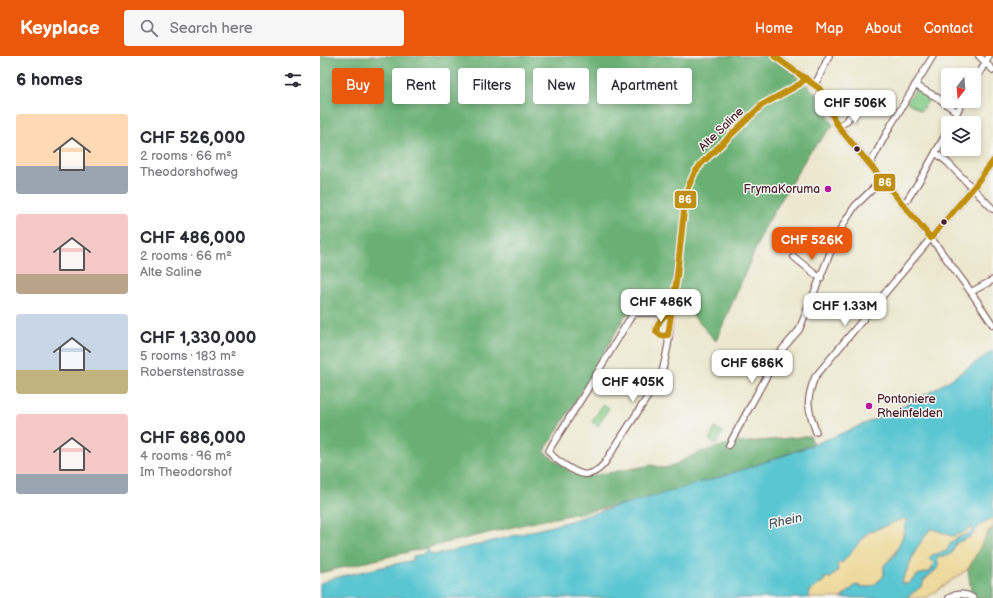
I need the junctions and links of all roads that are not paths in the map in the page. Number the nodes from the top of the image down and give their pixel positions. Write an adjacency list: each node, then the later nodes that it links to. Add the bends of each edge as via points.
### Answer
1 (774, 56): 9 (street)
2 (829, 56): 10 (street)
3 (933, 56): 11 (street)
4 (979, 56): 6 (street)
5 (989, 56): 6 (street)
6 (986, 62): 7 (street); 8 (street)
7 (993, 70)
8 (981, 71)
9 (806, 78): 10 (street); 30 (street, Alte Saline, via 762,105 695,172 686,192 677,276)
10 (814, 84): 16 (street, via 820,89)
11 (915, 85): 14 (street); 20 (street)
12 (857, 106): 16 (street, via 846,122)
13 (960, 108): 14 (street)
14 (957, 112): 15 (street)
15 (955, 116)
16 (838, 126): 20 (street)
17 (941, 143): 18 (street)
18 (936, 153): 22 (street); 23 (street)
19 (993, 161): 22 (street)
20 (870, 164): 21 (street)
21 (883, 179): 23 (street); 27 (street, via 855,206 838,236)
22 (973, 188): 24 (street); 25 (street)
23 (903, 203): 25 (street)
24 (993, 209)
25 (931, 238): 29 (street); 33 (street, via 815,377 808,406)
26 (794, 257): 27 (street)
27 (821, 278): 34 (street, via 799,330 771,359 770,370)
28 (993, 280): 29 (street)
29 (972, 292): 31 (street)
30 (669, 313): 32 (street, Alte Saline); 32 (street, Alte Saline, via 659,322 656,330 661,336); 32 (street, Alte Saline, via 634,313 552,445 549,451 554,457 579,474 588,474 600,469 661,376)
31 (993, 325)
32 (668, 335)
33 (816, 432)
34 (729, 445)
35 (949, 598): 36 (street, via 955,594)
36 (973, 598)

